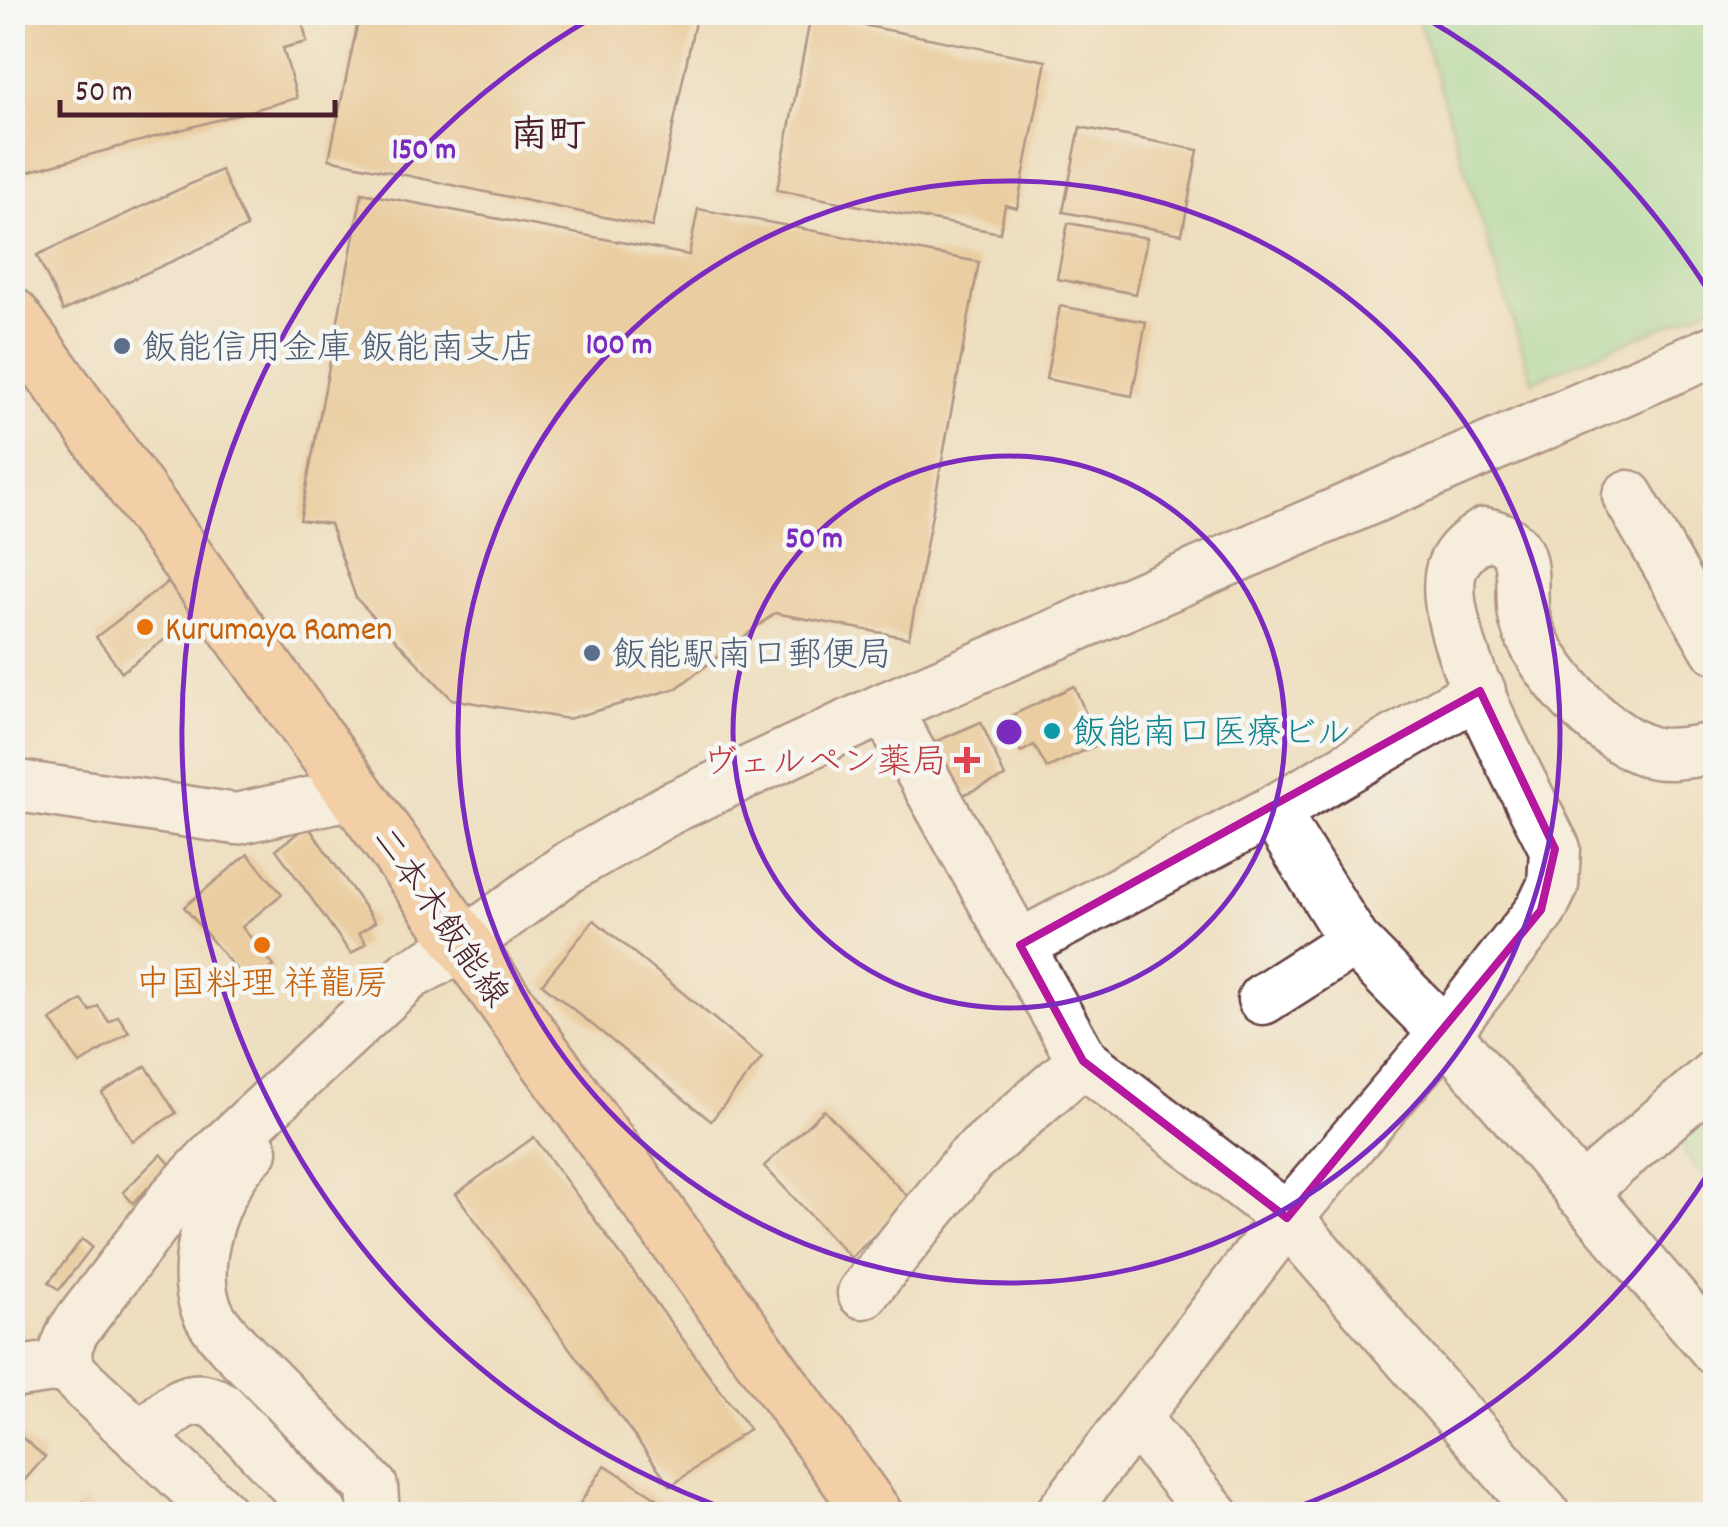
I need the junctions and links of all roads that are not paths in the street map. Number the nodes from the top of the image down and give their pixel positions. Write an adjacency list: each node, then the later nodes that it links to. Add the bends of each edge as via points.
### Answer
1 (12, 316): 9 (main road, 二本木飯能線)
2 (1716, 350): 6 (street)
3 (1628, 496): 4 (street)
4 (1716, 648)
5 (1480, 691): 7 (street, via 1449,603 1452,568 1485,533 1515,549 1526,624 1586,712 1653,753); 10 (street); 15 (street, via 1555,849 1553,885 1541,910)
6 (885, 708): 12 (street); 13 (street, via 671,808 567,868)
7 (1716, 748)
8 (12, 785): 9 (street, via 236,820)
9 (354, 793): 13 (main road, 二本木飯能線)
10 (1273, 811): 11 (street); 12 (street)
11 (1354, 941): 14 (street); 15 (street)
12 (1020, 945): 16 (street)
13 (462, 946): 20 (street, via 430,994 234,1166 216,1198); 21 (street, via 409,974 215,1155); 31 (main road, 二本木飯能線)
14 (1262, 999)
15 (1445, 1033): 18 (street); 19 (street)
16 (1083, 1061): 19 (street); 22 (street, via 970,1160)
17 (1716, 1074): 18 (street)
18 (1580, 1194): 23 (street)
19 (1287, 1218): 26 (street); 34 (street)
20 (205, 1243): 21 (street); 30 (street, via 202,1298 211,1319 372,1487)
21 (130, 1254): 24 (street, via 73,1331)
22 (863, 1293)
23 (1716, 1350)
24 (67, 1365): 25 (street); 27 (street)
25 (12, 1373)
26 (1134, 1418): 32 (street); 33 (street)
27 (142, 1440): 28 (street); 29 (street, via 169,1410 206,1397)
28 (222, 1514)
29 (322, 1514)
30 (374, 1514)
31 (874, 1514)
32 (1061, 1514)
33 (1212, 1514)
34 (1544, 1514)

